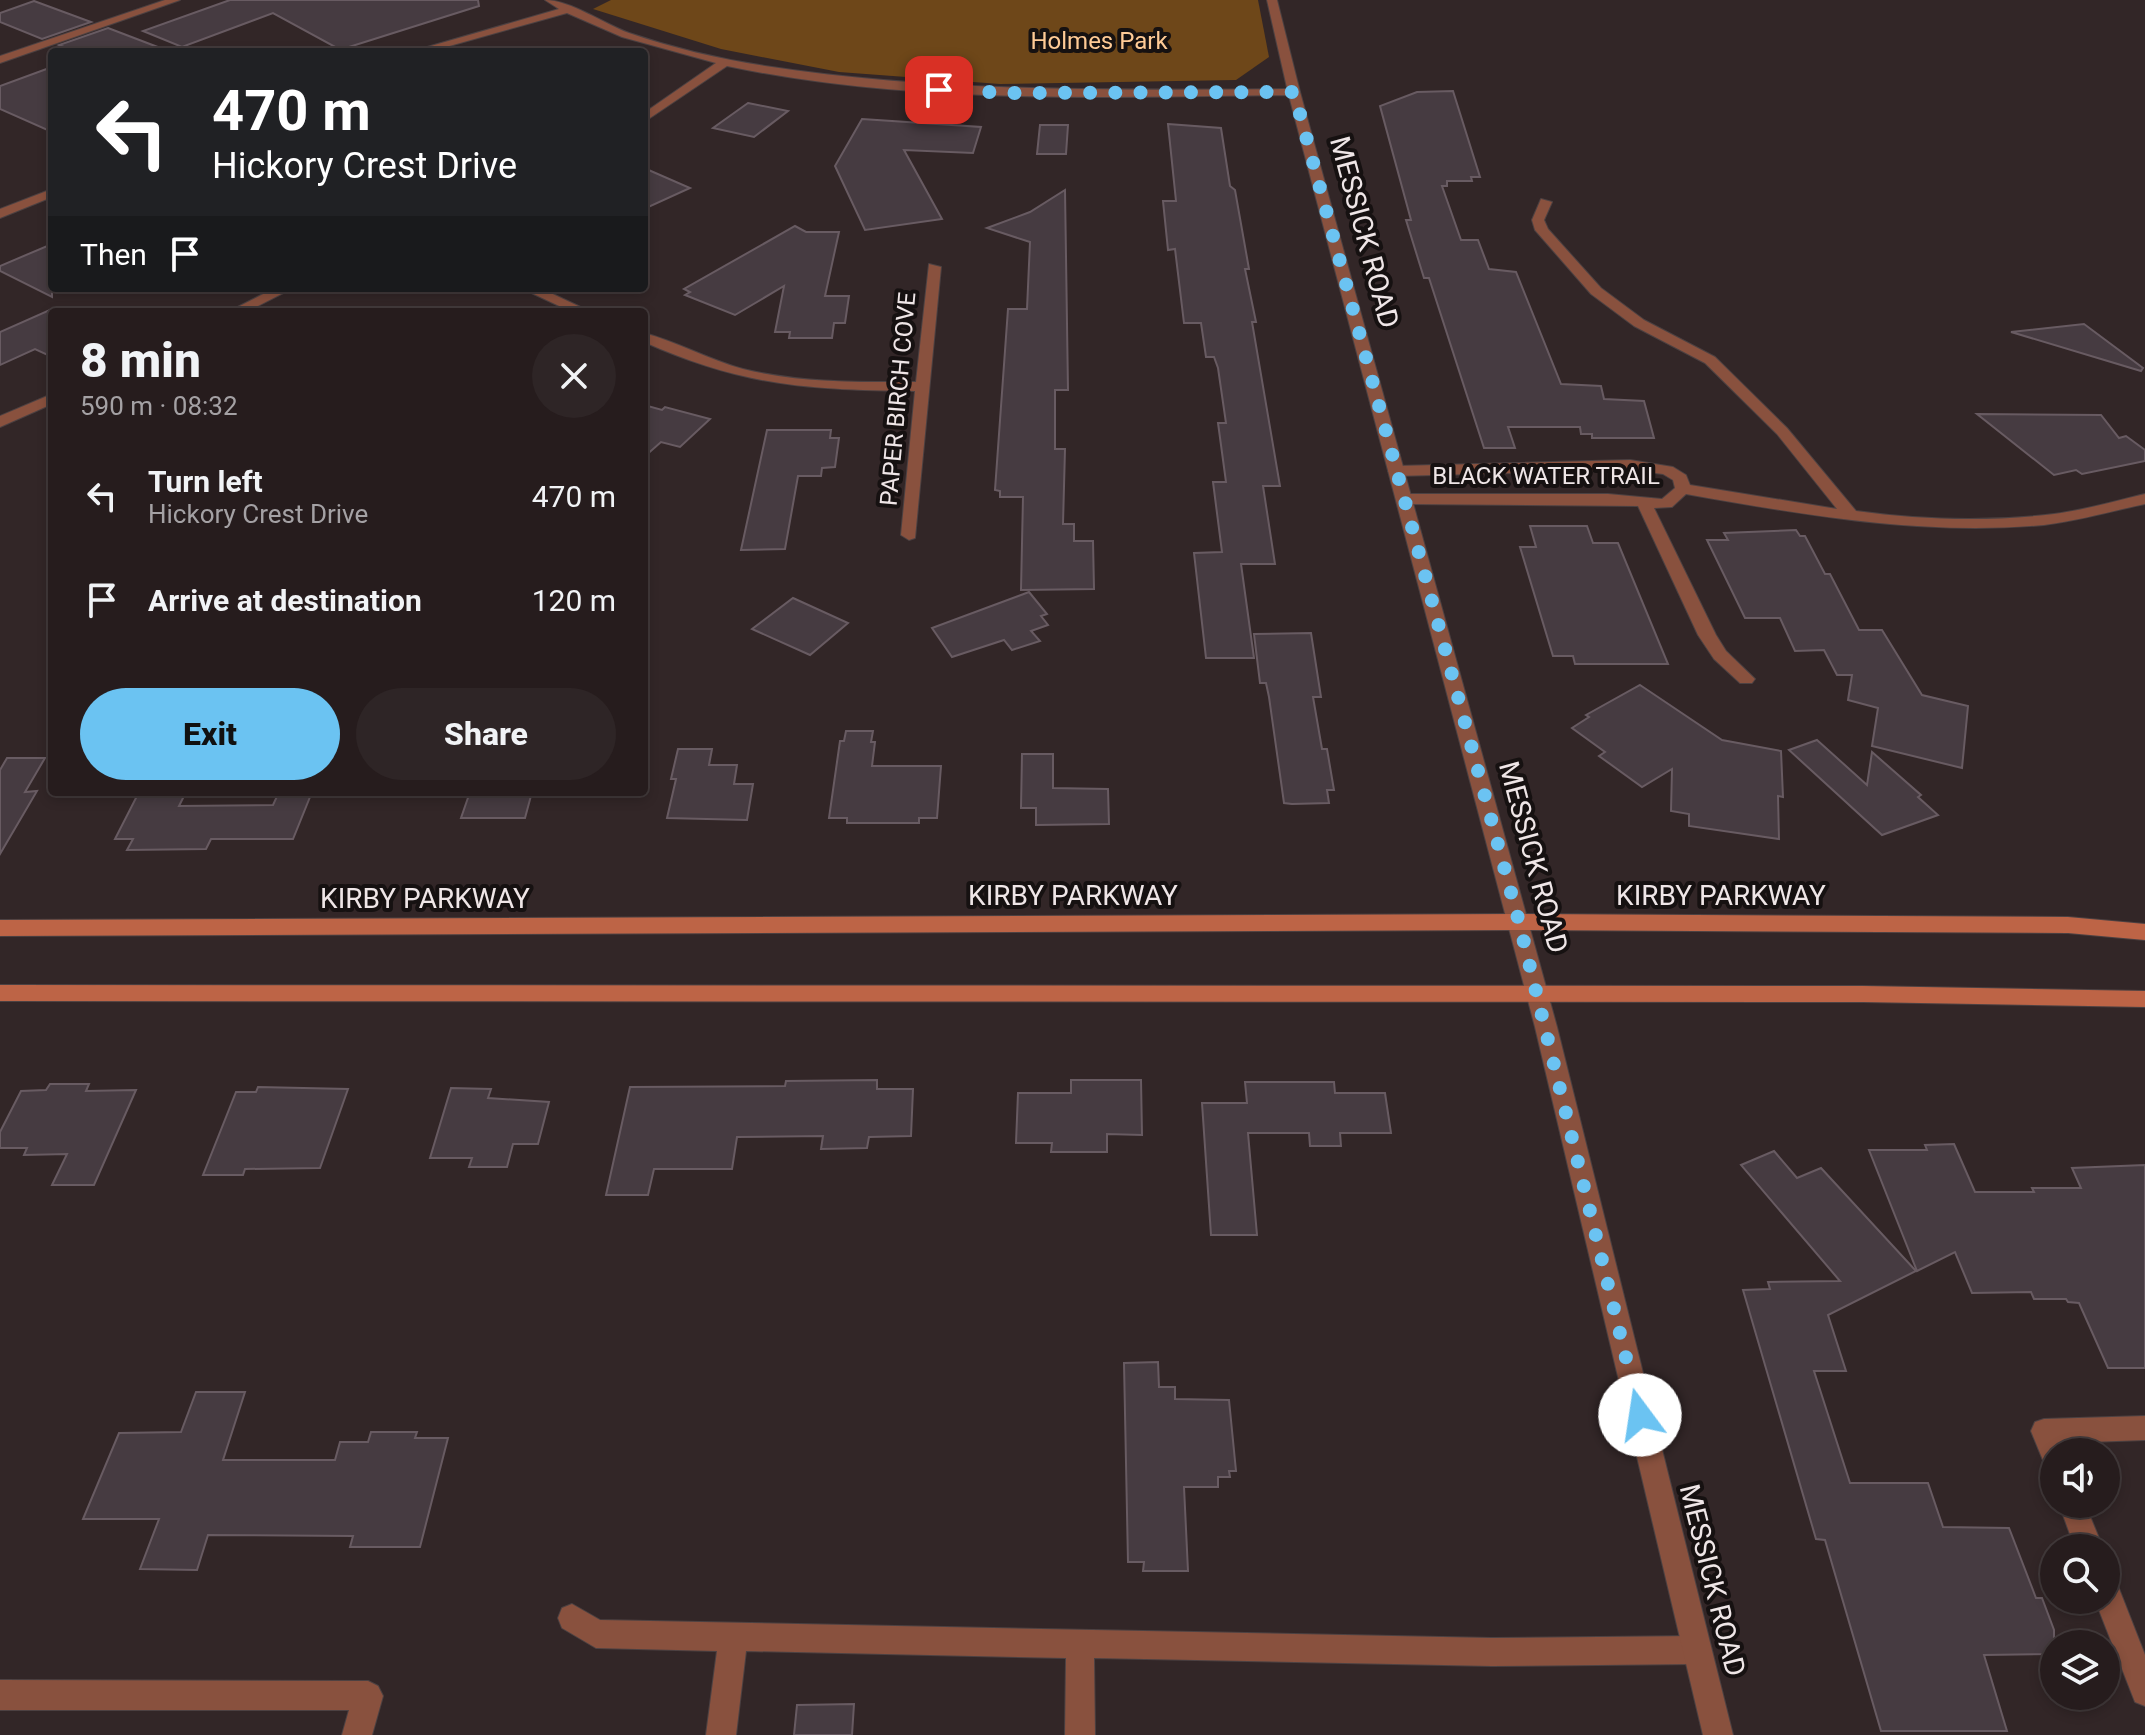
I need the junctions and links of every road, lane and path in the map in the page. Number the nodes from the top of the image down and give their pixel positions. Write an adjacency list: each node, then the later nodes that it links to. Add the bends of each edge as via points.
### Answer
1 (175, 0): 6 (street)
2 (550, 0): 4 (street)
3 (1272, 0): 8 (street, MESSICK ROAD)
4 (567, 10): 5 (street); 7 (street, via 619,32)
5 (430, 48)
6 (0, 60)
7 (725, 62): 8 (street, via 859,83 965,92); 9 (street)
8 (1294, 92): 22 (street, MESSICK ROAD)
9 (648, 115)
10 (48, 195): 12 (street)
11 (1546, 202): 27 (street, via 1538,220 1574,269 1639,323 1710,360 1782,431)
12 (0, 214)
13 (934, 267): 19 (street, PAPER BIRCH COVE)
14 (278, 292): 16 (street)
15 (537, 292): 17 (street)
16 (244, 308)
17 (575, 308)
18 (648, 339): 19 (street, via 759,377)
19 (923, 387): 28 (street, PAPER BIRCH COVE)
20 (48, 400): 21 (street)
21 (0, 422)
22 (1396, 471): 23 (street, BLACK WATER TRAIL, via 1630,465 1667,470 1680,478); 24 (street, MESSICK ROAD)
23 (1683, 489): 26 (street, BLACK WATER TRAIL, via 1666,504); 27 (street, BLACK WATER TRAIL)
24 (1404, 499): 26 (street, BLACK WATER TRAIL); 30 (street, MESSICK ROAD)
25 (2145, 499): 27 (street, BLACK WATER TRAIL, via 2045,520 1988,524)
26 (1644, 503): 29 (street, via 1707,635)
27 (1851, 516)
28 (909, 535)
29 (1746, 679)
30 (1519, 922): 31 (main road, KIRBY PARKWAY); 32 (main road, KIRBY PARKWAY, via 2068,925); 34 (street, MESSICK ROAD)
31 (0, 928)
32 (2145, 932)
33 (0, 993): 34 (main road)
34 (1537, 994): 35 (main road); 42 (street, MESSICK ROAD)
35 (2145, 999)
36 (2145, 1428): 37 (street, via 2044,1431)
37 (2047, 1438)
38 (2115, 1614): 43 (street)
39 (572, 1618): 40 (street, via 596,1634)
40 (733, 1637): 41 (street); 46 (street)
41 (1080, 1644): 42 (street); 47 (street)
42 (1697, 1650): 48 (street, MESSICK ROAD)
43 (2145, 1692)
44 (0, 1695): 45 (street, via 368,1696)
45 (357, 1735)
46 (721, 1735)
47 (1080, 1735)
48 (1718, 1735)

